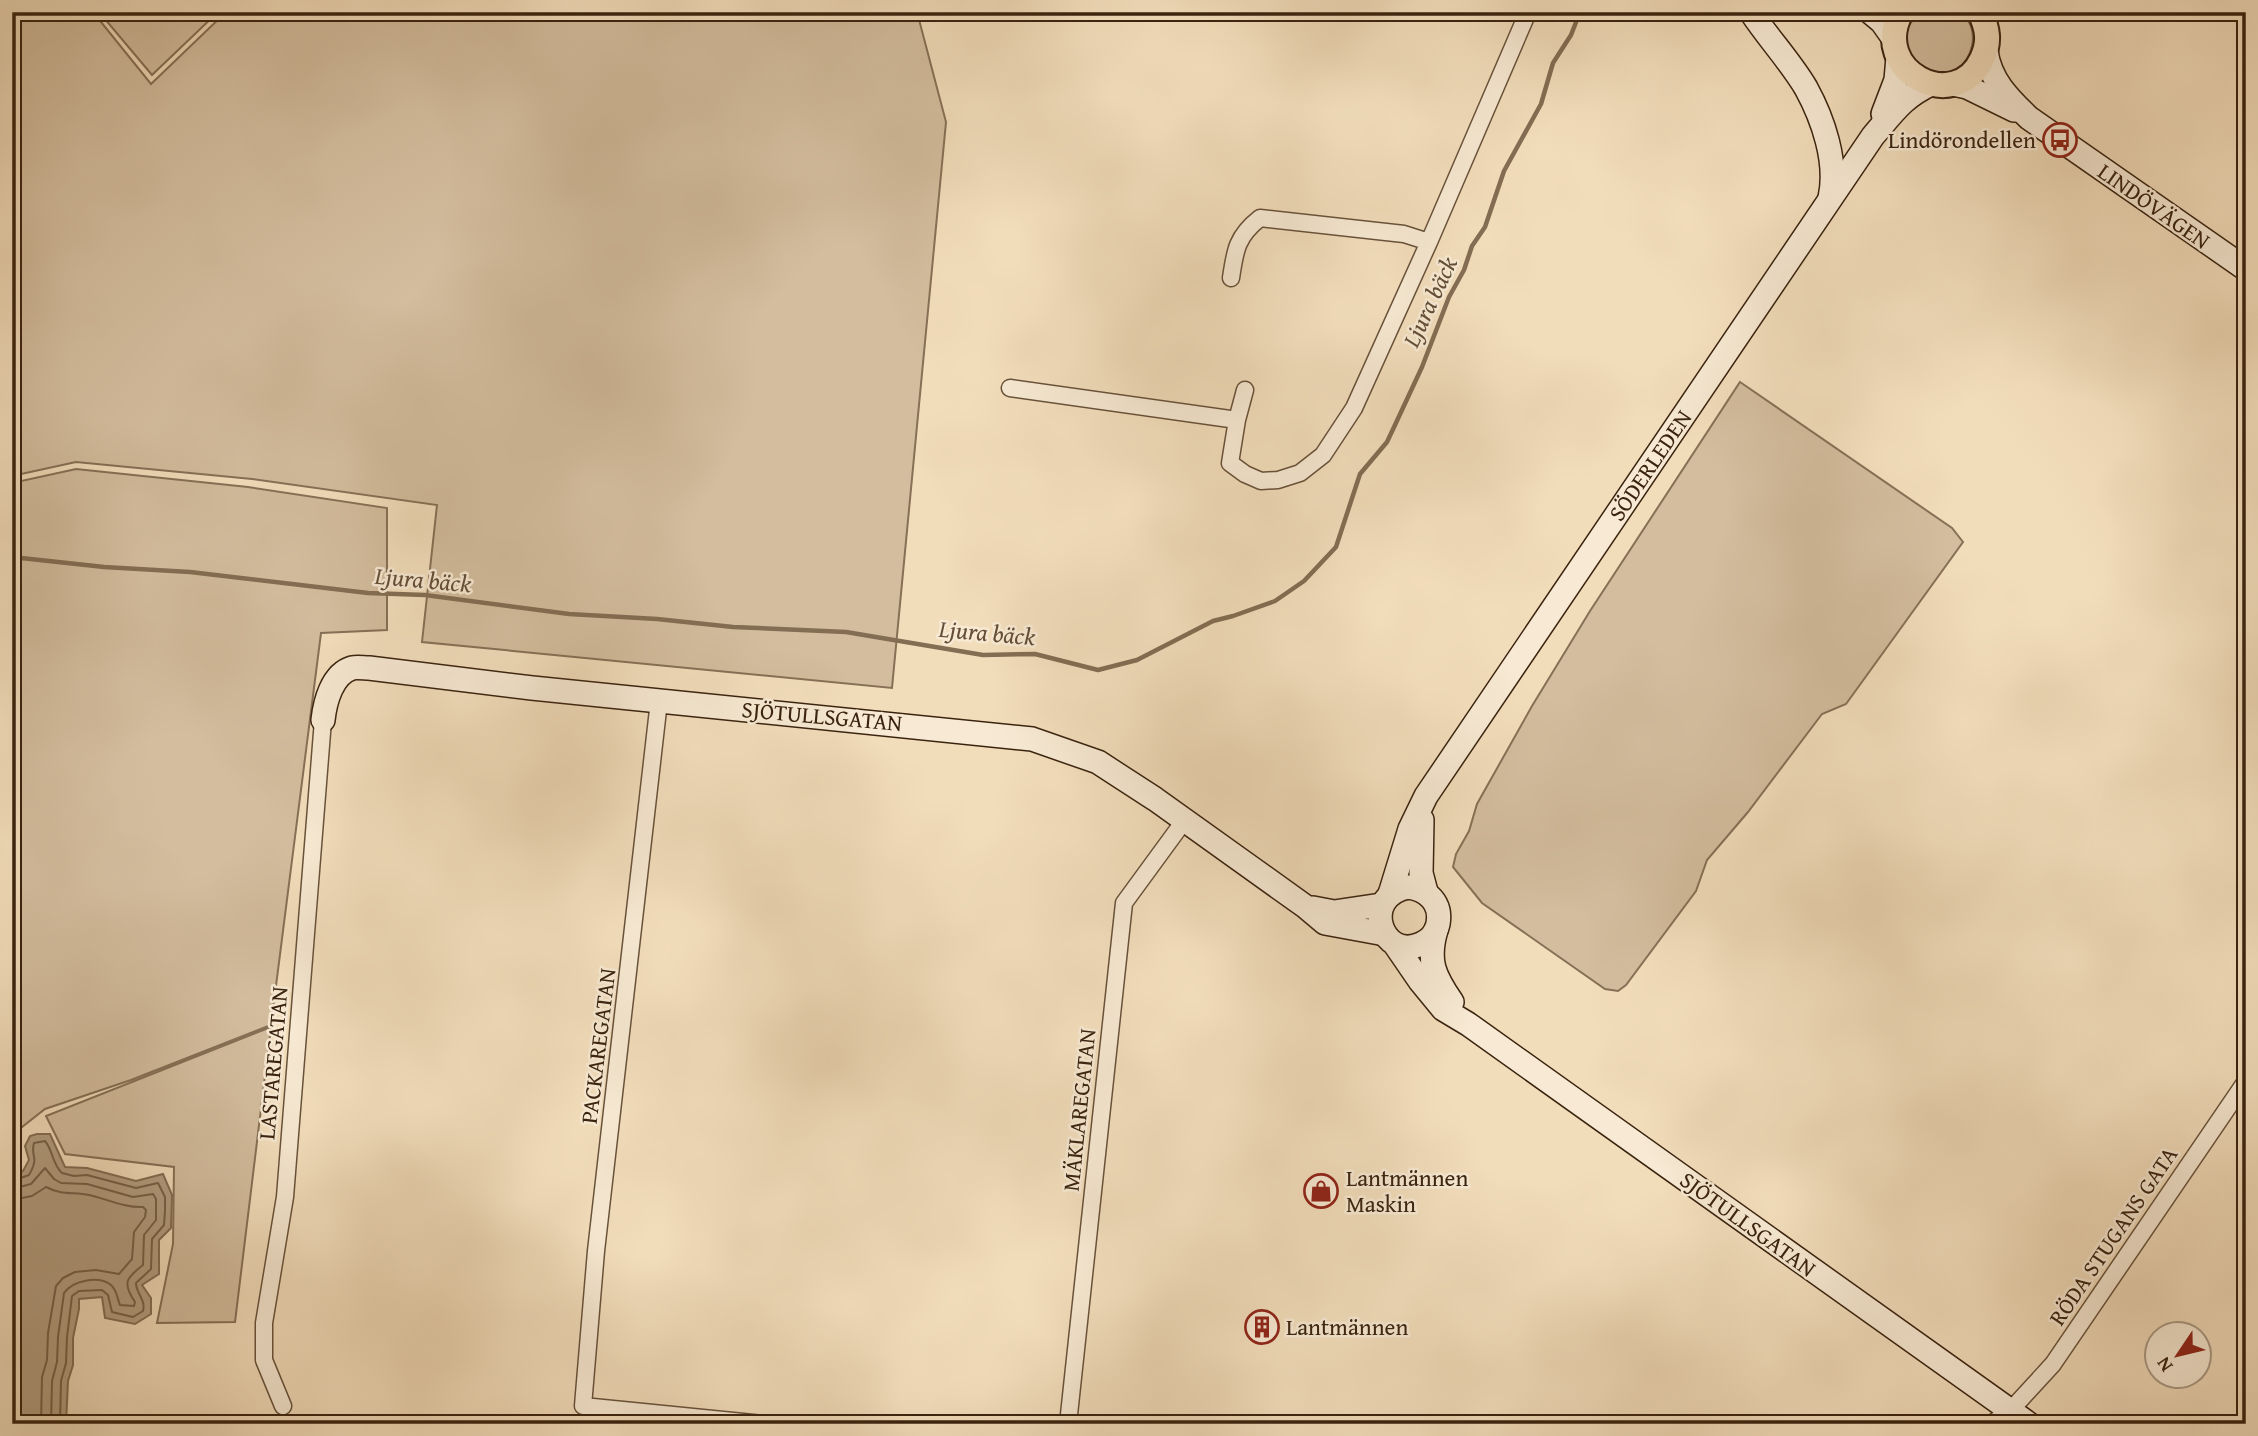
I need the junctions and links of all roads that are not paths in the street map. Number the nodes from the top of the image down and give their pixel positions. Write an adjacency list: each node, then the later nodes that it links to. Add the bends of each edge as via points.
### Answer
1 (1528, 12): 11 (street)
2 (1751, 12): 10 (main road, via 1806,88 1818,116 1831,153)
3 (1870, 12): 6 (main road, via 1882,22)
4 (1901, 12): 6 (main road, via 1895,26)
5 (1985, 25): 7 (main road, via 1980,65 1968,77); 8 (main road, LINDÖVÄGEN, via 1988,64 1997,84)
6 (1896, 48): 7 (main road, via 1911,75); 9 (main road, SÖDERLEDEN, via 1896,80)
7 (1942, 84): 8 (main road, LINDÖVÄGEN, via 1986,95); 9 (main road, SÖDERLEDEN, via 1911,94)
8 (2029, 118): 12 (main road, LINDÖVÄGEN)
9 (1873, 135): 10 (main road, SÖDERLEDEN)
10 (1829, 201): 19 (main road, SÖDERLEDEN)
11 (1429, 242): 13 (street, via 1404,234 1260,218 1236,246); 16 (street, via 1354,408 1323,455 1300,473 1261,481 1230,463)
12 (2246, 269)
13 (1231, 278)
14 (1010, 388): 16 (street)
15 (1245, 390): 16 (street)
16 (1237, 420)
17 (659, 701): 18 (main road, SJÖTULLSGATAN, via 352,668 335,683 325,701); 20 (main road, SJÖTULLSGATAN, via 1032,739 1098,762); 30 (street, PACKAREGATAN, via 596,1251 583,1406)
18 (323, 720): 28 (street, LASTAREGATAN, via 285,1197 264,1323 264,1360)
19 (1426, 796): 21 (main road, SÖDERLEDEN, via 1420,844); 22 (main road, SÖDERLEDEN)
20 (1184, 821): 23 (main road, SJÖTULLSGATAN); 31 (street, MÄKLAREGATAN, via 1124,903)
21 (1426, 892): 22 (main road, via 1408,887); 24 (main road, via 1438,909)
22 (1386, 899): 23 (main road, SJÖTULLSGATAN, via 1334,912); 25 (main road, via 1380,917)
23 (1306, 907): 25 (main road, SJÖTULLSGATAN, via 1325,923)
24 (1436, 930): 25 (main road, via 1415,946); 26 (main road, SJÖTULLSGATAN, via 1430,954 1437,981)
25 (1390, 940): 26 (main road, SJÖTULLSGATAN, via 1443,1009)
26 (1468, 1024): 29 (main road, SJÖTULLSGATAN)
27 (2246, 1081): 29 (street, RÖDA STUGANS GATA)
28 (283, 1406)
29 (2019, 1417): 32 (street, RÖDA STUGANS GATA)
30 (764, 1424)
31 (1069, 1424)
32 (1990, 1424)

